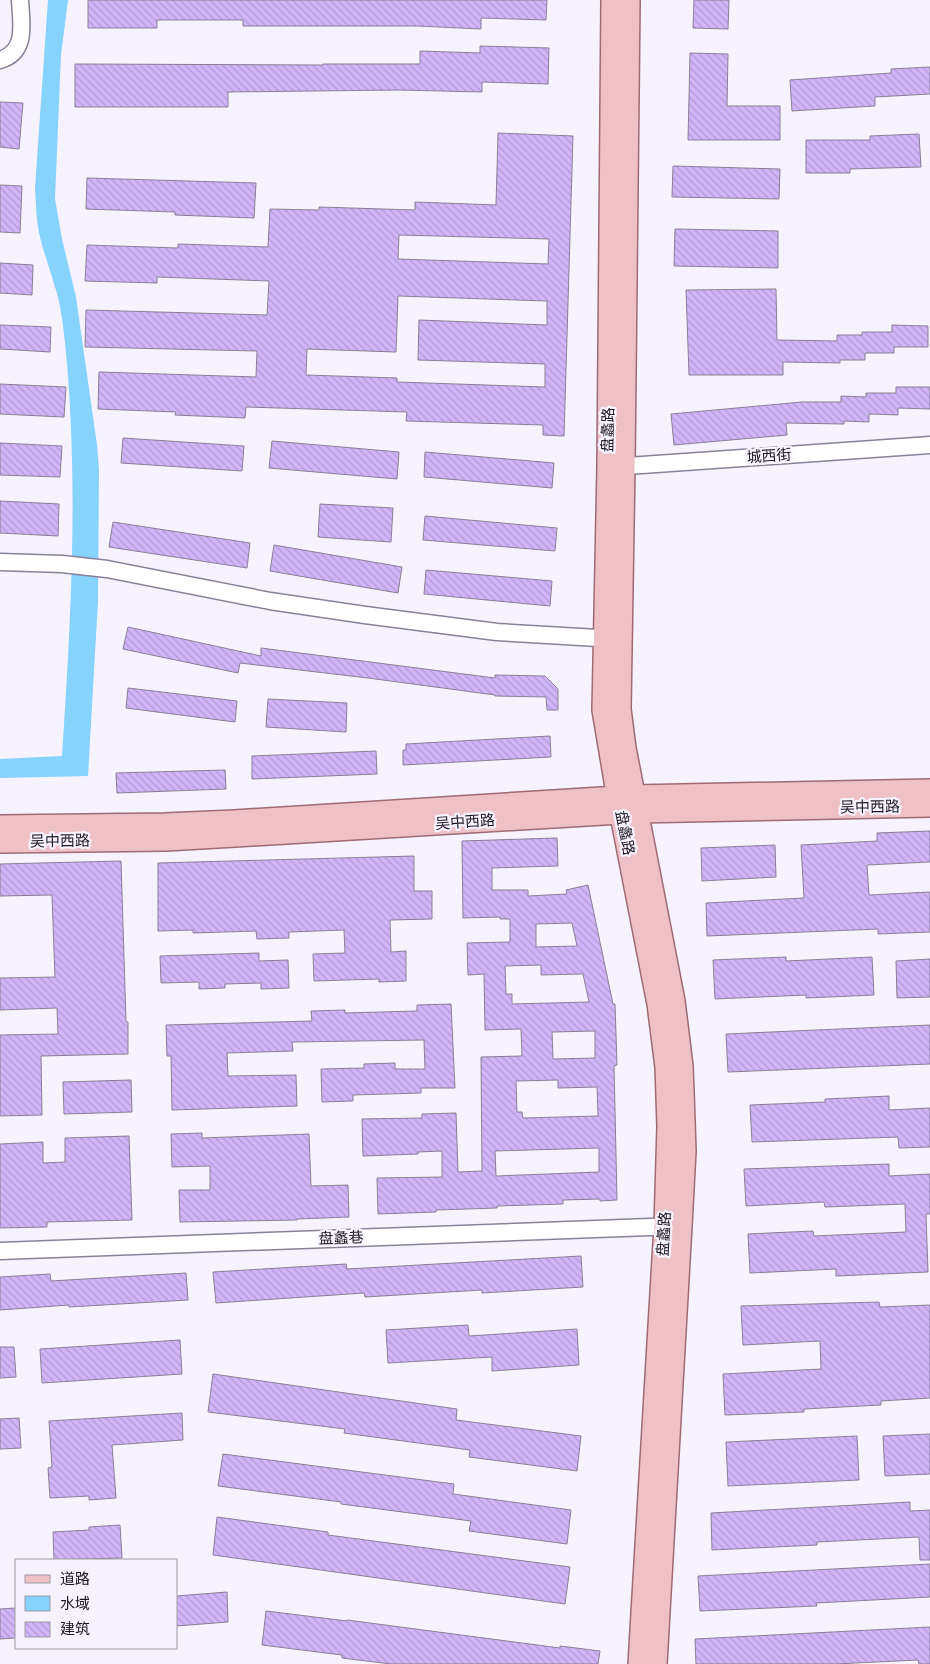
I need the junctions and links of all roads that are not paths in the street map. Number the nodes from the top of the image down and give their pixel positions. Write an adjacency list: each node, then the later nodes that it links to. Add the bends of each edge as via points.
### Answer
1 (20, 0): 4 (street, via 18,48)
2 (612, 0): 6 (main road, 盘蠡路)
3 (629, 0): 6 (main road, 盘蠡路)
4 (0, 60)
5 (930, 445): 6 (street, 城西街)
6 (616, 467): 8 (main road, 盘蠡路)
7 (0, 562): 8 (street, via 107,569 365,616 497,632)
8 (612, 639): 10 (main road, 盘蠡路, via 625,748)
9 (930, 790): 10 (main road, 吴中西路)
10 (627, 804): 11 (main road, 吴中西路); 12 (main road, 吴中西路, via 165,824); 13 (main road, 吴中西路, via 225,837); 14 (main road, 盘蠡路, via 669,974 680,1042 684,1126)
11 (930, 806)
12 (0, 826)
13 (0, 842)
14 (673, 1226): 15 (street, 盘蠡巷); 16 (main road, 盘蠡路); 17 (main road, 盘蠡路)
15 (0, 1251)
16 (639, 1664)
17 (656, 1664)

